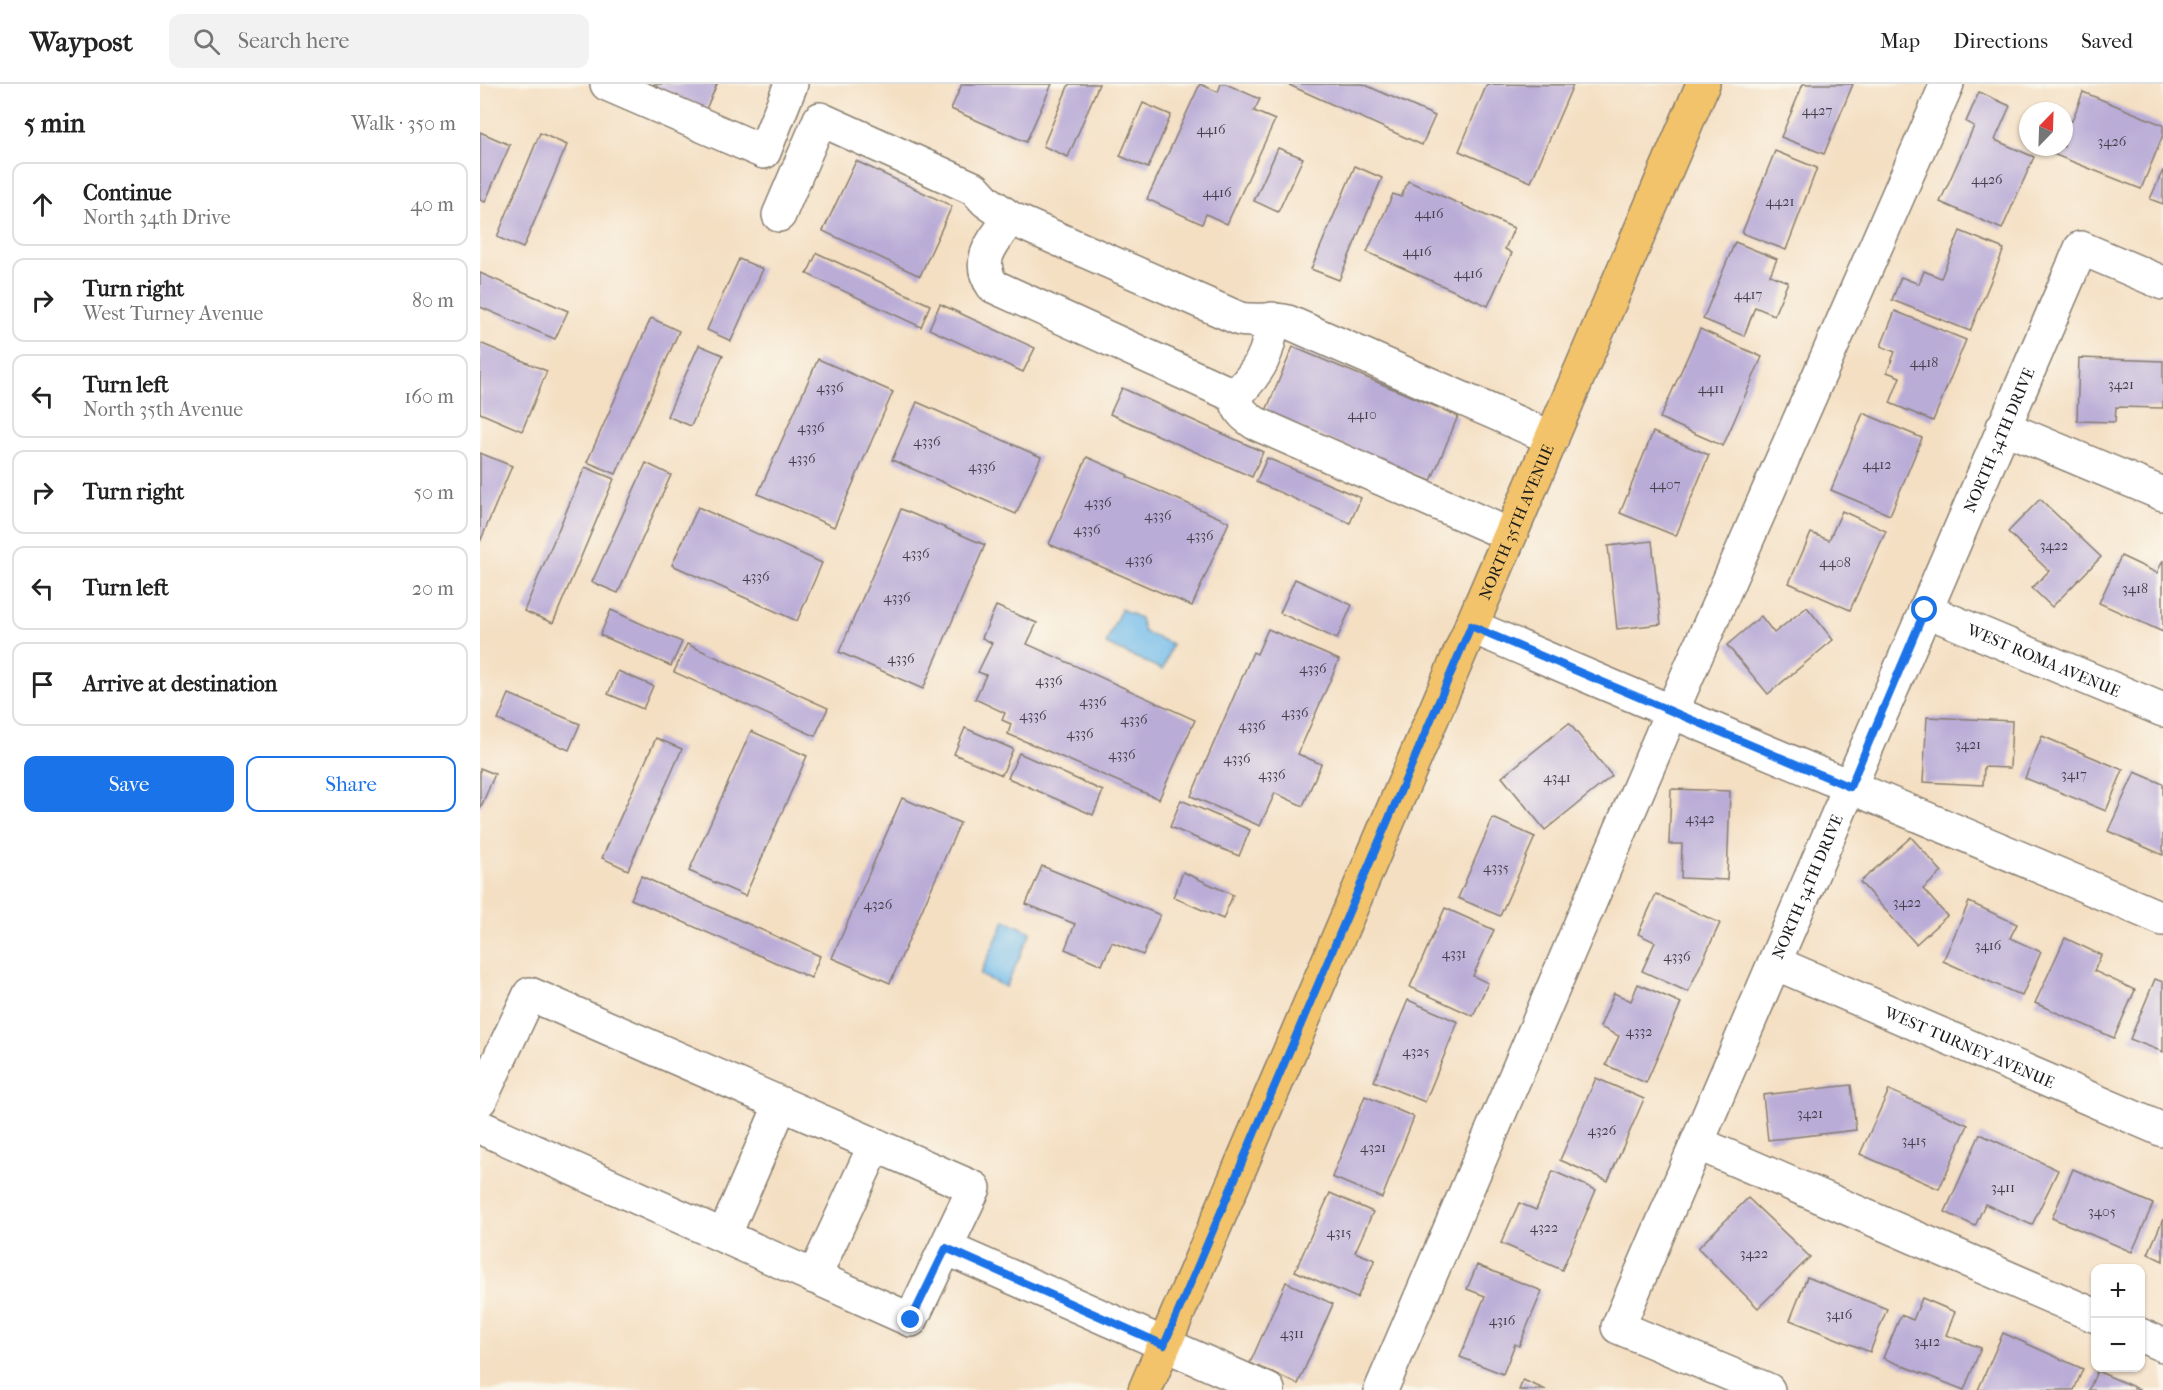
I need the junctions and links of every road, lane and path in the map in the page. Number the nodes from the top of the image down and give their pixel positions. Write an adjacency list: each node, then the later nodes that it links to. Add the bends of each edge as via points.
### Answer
1 (607, 84): 2 (street, via 764,152)
2 (791, 84)
3 (1703, 84): 11 (main road, NORTH 35TH AVENUE)
4 (1947, 84): 17 (street)
5 (779, 215): 6 (street, via 820,119 975,189)
6 (1010, 218): 8 (street, via 1240,319); 9 (street, via 986,254 985,275 993,286)
7 (2163, 283): 10 (street, NORTH 34TH DRIVE, via 2080,248)
8 (1272, 319): 9 (street, via 1265,356); 11 (street, via 1288,322)
9 (1235, 396): 13 (street, via 1242,415 1255,423)
10 (2004, 427): 12 (street); 14 (street, NORTH 34TH DRIVE)
11 (1552, 438): 13 (main road, NORTH 35TH AVENUE)
12 (2163, 494)
13 (1510, 534): 15 (main road, NORTH 35TH AVENUE)
14 (1925, 610): 16 (street, WEST ROMA AVENUE); 18 (street, NORTH 34TH DRIVE)
15 (1471, 626): 17 (street); 32 (main road, NORTH 35TH AVENUE)
16 (2163, 710)
17 (1671, 713): 18 (street); 36 (street)
18 (1850, 787): 19 (street); 20 (street, NORTH 34TH DRIVE)
19 (2163, 919)
20 (1774, 963): 24 (street, WEST TURNEY AVENUE); 25 (street, NORTH 34TH DRIVE)
21 (480, 1100): 22 (street, via 530,994)
22 (781, 1104): 26 (street); 27 (street)
23 (480, 1127): 27 (street)
24 (2163, 1130)
25 (1697, 1143): 30 (street); 37 (street, NORTH 34TH DRIVE, via 1618,1327)
26 (875, 1145): 28 (street, via 974,1188); 29 (street)
27 (724, 1236): 29 (street)
28 (946, 1248): 29 (street, via 911,1320); 32 (street)
29 (814, 1277)
30 (2091, 1314)
31 (2145, 1337): 33 (street)
32 (1164, 1345): 34 (main road, NORTH 35TH AVENUE); 35 (street)
33 (2163, 1345)
34 (1145, 1390)
35 (1268, 1390)
36 (1381, 1390)
37 (1767, 1390)

